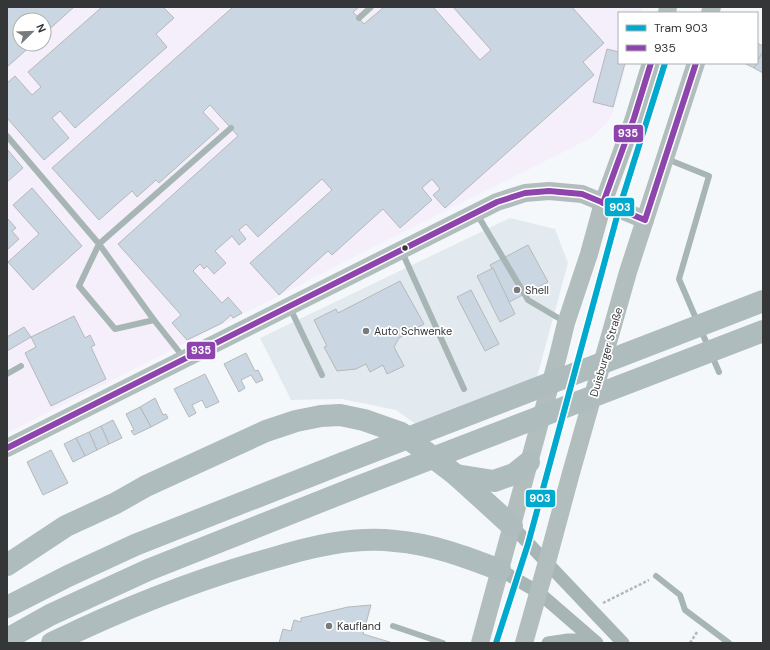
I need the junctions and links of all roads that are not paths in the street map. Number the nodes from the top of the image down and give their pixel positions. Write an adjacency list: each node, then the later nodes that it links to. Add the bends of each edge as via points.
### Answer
1 (371, 7): 2 (lane)
2 (359, 18)
3 (651, 64): 8 (main road)
4 (696, 64): 7 (main road, Duisburger Straße)
5 (231, 128): 11 (lane)
6 (7, 136): 11 (lane)
7 (665, 158): 10 (main road, Duisburger Straße); 20 (lane, via 709,176 679,279)
8 (603, 203): 9 (main road, via 582,194 533,192 497,202); 10 (main road); 16 (main road)
9 (476, 213): 12 (main road); 16 (lane, via 528,300)
10 (645, 220): 28 (main road, Duisburger Straße, via 570,473)
11 (99, 244): 15 (lane); 15 (lane, via 79,286 115,329)
12 (402, 250): 14 (main road); 23 (lane)
13 (763, 301): 33 (highway, bridge, via 135,545)
14 (289, 307): 18 (main road); 22 (lane)
15 (154, 320): 18 (lane)
16 (566, 323): 25 (main road)
17 (763, 331): 35 (highway, bridge, via 148,570 50,615)
18 (185, 359): 24 (main road)
19 (21, 366): 21 (lane)
20 (719, 372)
21 (7, 374)
22 (322, 375)
23 (464, 389)
24 (7, 448)
25 (529, 462): 26 (highway, via 514,474 494,481); 27 (main road)
26 (456, 475): 27 (highway); 29 (highway, via 400,433 364,420 340,415 296,421 266,431 167,476 66,526)
27 (512, 526): 28 (street); 30 (main road)
28 (547, 562): 32 (main road, Duisburger Straße); 42 (street)
29 (7, 565)
30 (500, 570): 32 (street); 37 (highway, via 445,550 395,540 360,540 319,546 237,568 166,593); 39 (main road)
31 (656, 576): 43 (lane, via 680,595 685,610)
32 (538, 592): 36 (street); 40 (main road, Duisburger Straße)
33 (7, 607)
34 (393, 626): 38 (lane)
35 (7, 639)
36 (595, 642): 41 (street, via 568,640)
37 (52, 643)
38 (443, 643)
39 (480, 643)
40 (524, 643)
41 (548, 643)
42 (623, 643)
43 (729, 643)

